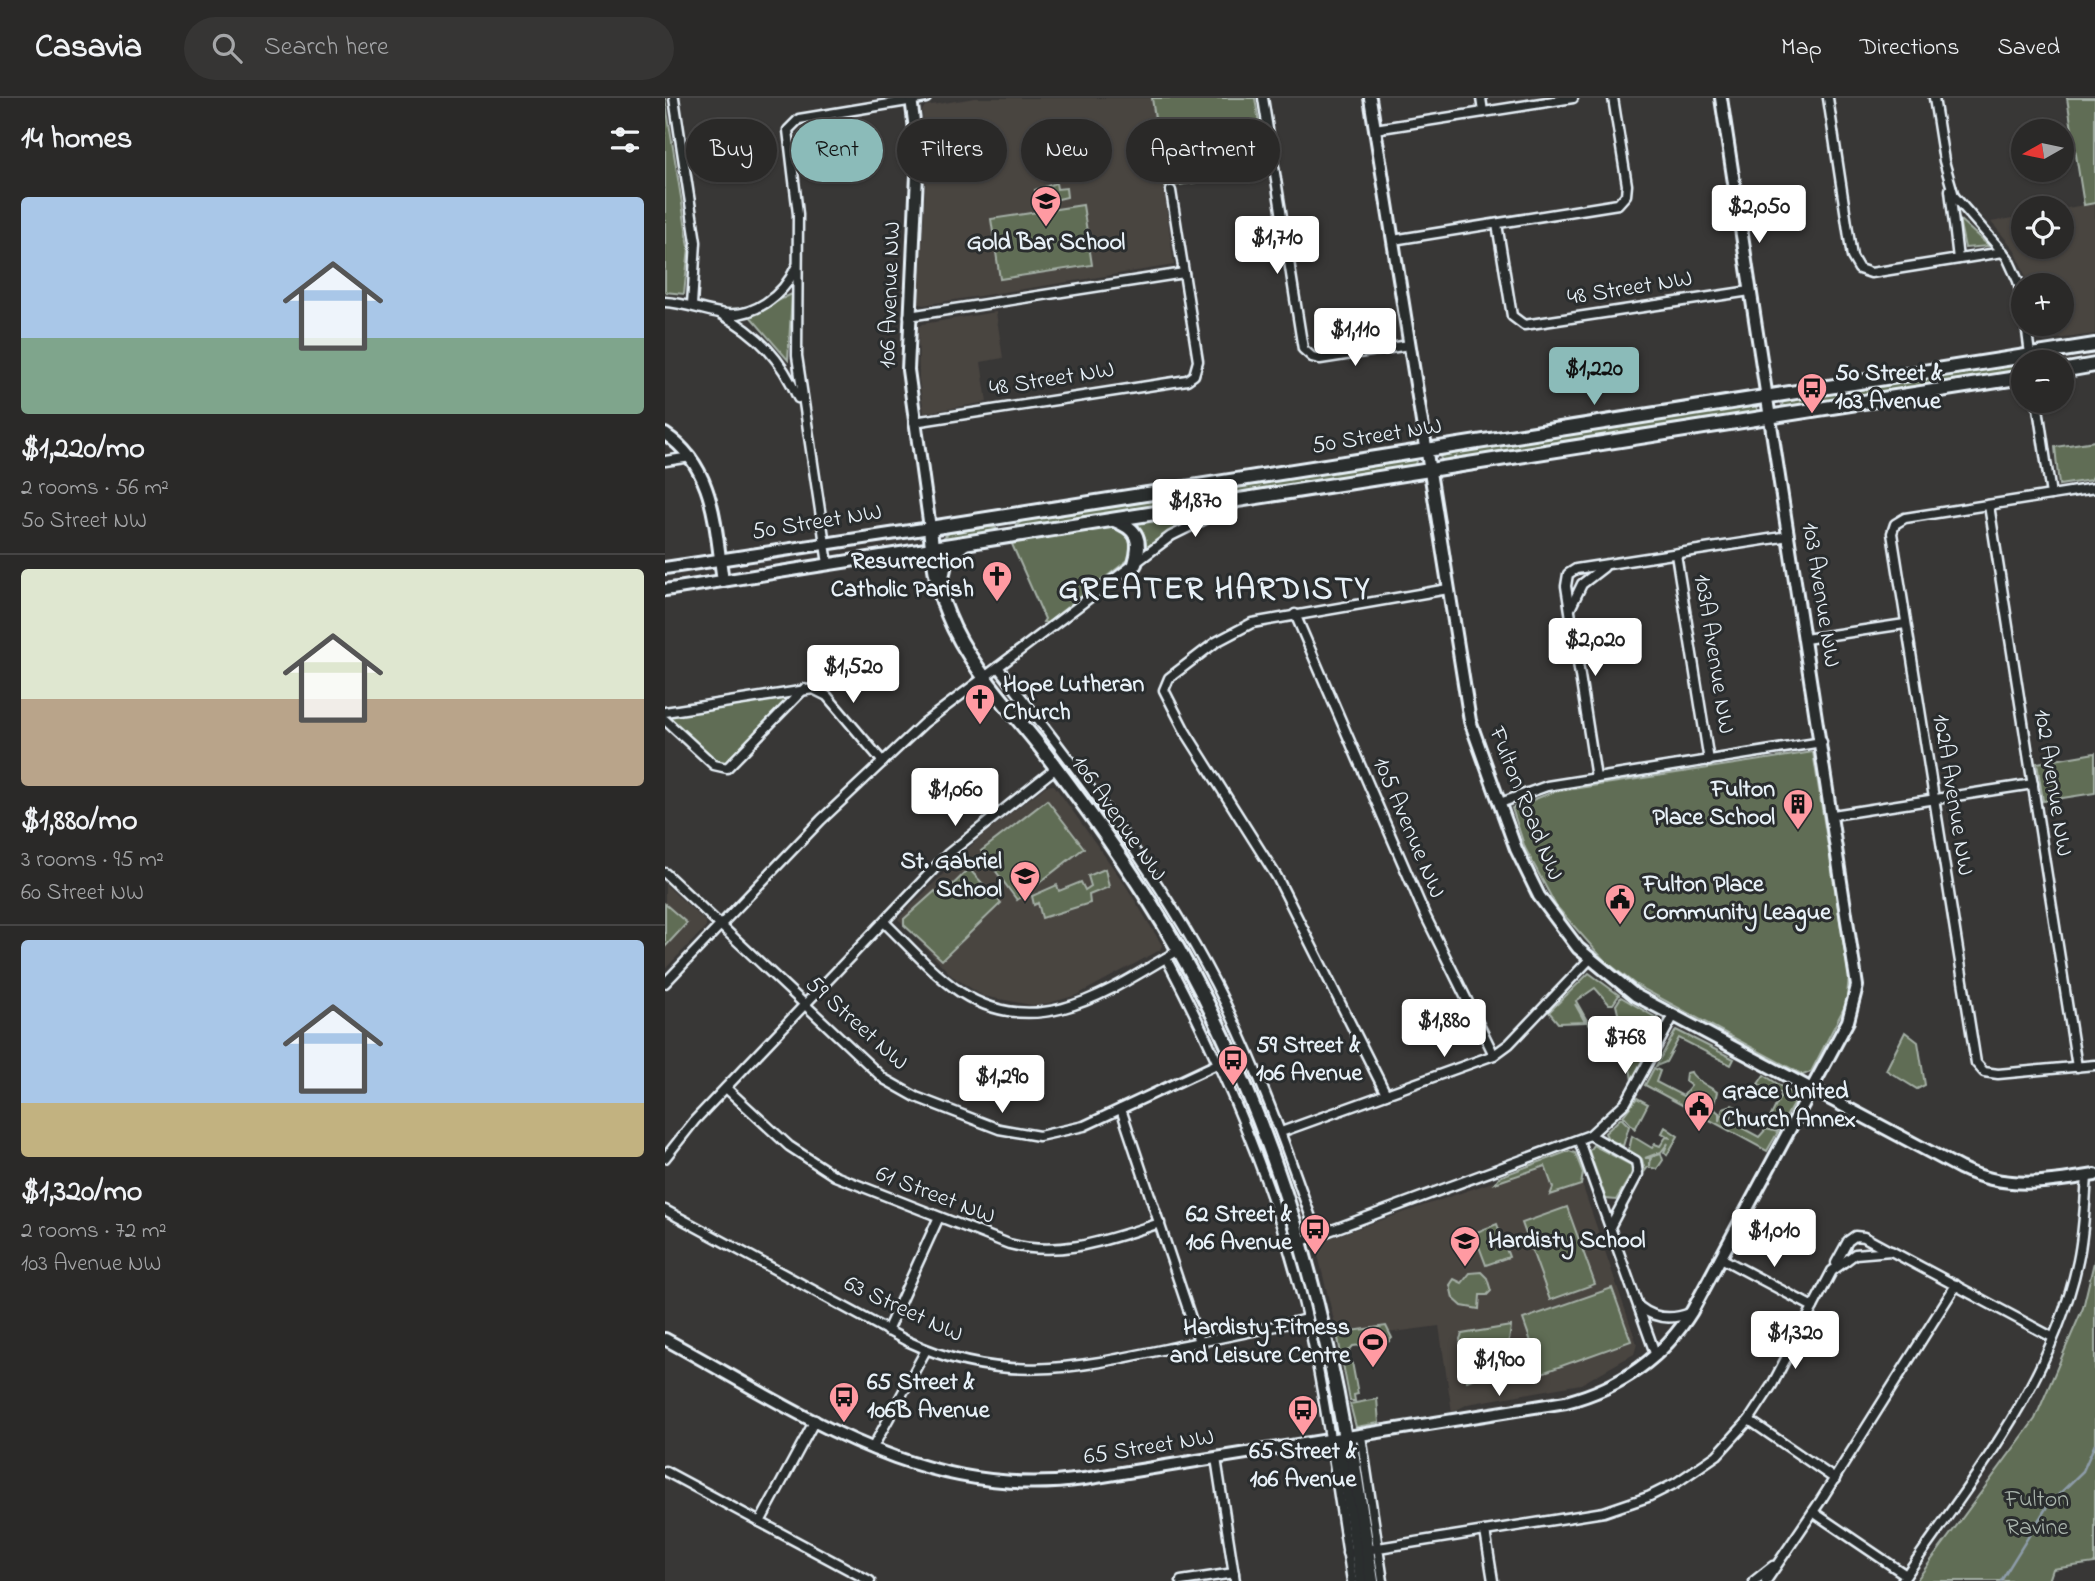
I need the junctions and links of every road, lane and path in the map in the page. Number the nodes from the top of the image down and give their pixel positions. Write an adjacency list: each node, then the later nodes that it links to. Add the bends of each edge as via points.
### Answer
1 (674, 98): 27 (street, via 695,233)
2 (926, 98): 12 (street)
3 (1263, 98): 30 (street, via 1302,344 1308,355 1320,359)
4 (1370, 98): 15 (street, Fulton Road NW)
5 (1481, 98): 14 (street)
6 (1504, 98): 13 (street)
7 (1573, 98): 13 (street)
8 (1613, 98): 18 (street, via 1627,185 1624,198 1611,206)
9 (1720, 98): 25 (street, 103 Avenue NW)
10 (1828, 98): 21 (street, via 1852,257 1859,269 1871,273)
11 (1934, 98): 16 (street)
12 (912, 99): 22 (street, via 791,124 788,134 798,203); 29 (street, 106 Avenue NW, via 918,153)
13 (1505, 108): 14 (street)
14 (1483, 112): 15 (street)
15 (1375, 129): 19 (street, Fulton Road NW)
16 (1950, 187): 20 (street, via 1964,211); 21 (street)
17 (1171, 191): 23 (street)
18 (1497, 224): 19 (street); 25 (street, 48 Street NW, via 1512,316 1517,322 1532,325)
19 (1393, 240): 30 (street, Fulton Road NW)
20 (2003, 252): 21 (street); 24 (street)
21 (1958, 259)
22 (798, 261): 28 (street, via 787,283 770,300 741,313); 38 (street, via 796,345)
23 (1184, 273): 29 (street); 41 (street, 48 Street NW, via 1198,360 1194,375 1187,380)
24 (2015, 273)
25 (1750, 291): 37 (street, 103 Avenue NW)
26 (665, 302): 27 (street)
27 (692, 305): 28 (street)
28 (720, 314): 38 (street, via 750,332 773,354)
29 (909, 316): 41 (street, 106 Avenue NW, via 908,370)
30 (1409, 345): 43 (street, Fulton Road NW)
31 (2095, 345): 32 (main road, 50 Street NW)
32 (2072, 350)
33 (2011, 362): 37 (main road, 50 Street NW)
34 (2095, 365): 35 (main road)
35 (2074, 368)
36 (2011, 379): 40 (main road, 50 Street NW)
37 (1767, 396): 40 (street, 103 Avenue NW); 43 (main road, 50 Street NW)
38 (802, 407): 55 (street)
39 (2039, 413): 48 (street)
40 (1770, 417): 46 (main road, 50 Street NW); 53 (street, 103 Avenue NW)
41 (914, 422): 52 (street, 106 Avenue NW)
42 (665, 434): 44 (street)
43 (1426, 450): 46 (street, Fulton Road NW); 52 (main road, 50 Street NW)
44 (691, 457): 45 (street); 58 (street, via 709,492)
45 (665, 461)
46 (1429, 471): 49 (main road, 50 Street NW); 64 (street, Fulton Road NW)
47 (2095, 488): 48 (street)
48 (2051, 495): 50 (street)
49 (1246, 499): 51 (main road, 50 Street NW); 60 (street, via 1193,523)
50 (1989, 505): 69 (street, 102A Avenue NW, via 1905,518 1895,524 1892,539); 81 (street, 102 Avenue NW)
51 (1113, 520): 54 (main road, 50 Street NW); 60 (main road, via 1138,536)
52 (930, 528): 55 (street, 50 Street NW); 56 (main road, 106 Avenue NW)
53 (1789, 536): 57 (street); 70 (street, 103 Avenue NW)
54 (968, 542): 56 (main road, 50 Street NW); 66 (main road, via 946,559)
55 (824, 543): 58 (street, 50 Street NW); 59 (street)
56 (932, 548): 59 (street, 50 Street NW); 66 (main road, 106 Avenue NW)
57 (1676, 554): 61 (street); 77 (street, 103A Avenue NW)
58 (720, 559): 62 (street, 50 Street NW); 63 (street)
59 (828, 564): 63 (street, 50 Street NW)
60 (1135, 564): 71 (street)
61 (1611, 564): 67 (street, via 1582,584); 67 (street, via 1568,574)
62 (665, 568)
63 (723, 581): 65 (street, 50 Street NW)
64 (1448, 589): 68 (street); 83 (street, Fulton Road NW, via 1468,712)
65 (665, 590)
66 (940, 594): 72 (main road, 106 Avenue NW, via 960,641)
67 (1570, 613): 80 (street)
68 (1295, 614): 94 (street, 105 Avenue NW, via 1425,915); 100 (street, via 1260,620 1228,634 1171,676 1164,690 1277,877)
69 (1905, 624): 70 (street); 82 (street, 102A Avenue NW)
70 (1805, 639): 76 (street, 103 Avenue NW)
71 (998, 667): 72 (street); 102 (street, 106 Avenue NW, via 1114,819 1177,916 1235,1025)
72 (985, 676): 78 (street); 79 (main road, 106 Avenue NW)
73 (804, 689): 74 (street); 75 (street, via 727,768 714,765); 78 (street, via 827,695)
74 (665, 712)
75 (665, 720)
76 (1822, 742): 77 (street); 84 (street, 103 Avenue NW)
77 (1709, 761): 80 (street)
78 (883, 762): 87 (street)
79 (1056, 768): 86 (street, via 962,842); 88 (main road, 106 Avenue NW)
80 (1596, 778): 83 (street, via 1540,788)
81 (2033, 784): 82 (street); 97 (street, 102 Avenue NW)
82 (1933, 799): 84 (street); 97 (street, 102A Avenue NW, via 1973,1053 1981,1070 1998,1074)
83 (1500, 803): 90 (street, Fulton Road NW, via 1539,896)
84 (1833, 815): 99 (street, 103 Avenue NW, via 1857,991 1851,1015)
85 (665, 873): 87 (street, 59 Street NW)
86 (884, 922): 89 (street, via 958,991 1013,1012 1046,1013 1076,1006); 92 (street)
87 (720, 925): 91 (street); 92 (street, 59 Street NW)
88 (1179, 950): 89 (street); 112 (main road, 106 Avenue NW, via 1249,1095)
89 (1166, 958): 95 (street)
90 (1590, 959): 93 (street, Fulton Road NW, via 1622,986); 94 (street)
91 (665, 984)
92 (804, 1006): 98 (street); 101 (street, 59 Street NW, via 870,1068 901,1090 999,1129 1030,1136 1057,1134)
93 (1673, 1017): 99 (street, Fulton Road NW); 103 (street, via 1631,1096)
94 (1494, 1055): 100 (street)
95 (1219, 1063): 101 (street, 59 Street NW); 120 (street, via 1269,1188)
96 (2095, 1065): 97 (street)
97 (2077, 1067)
98 (726, 1088): 105 (street); 108 (street, 61 Street NW, via 779,1138 819,1167)
99 (1811, 1090): 106 (street, Fulton Road NW, via 1983,1178 2024,1184); 114 (street)
100 (1386, 1094): 102 (street)
101 (1121, 1109): 109 (street)
102 (1281, 1132): 111 (street, 106 Avenue NW)
103 (1590, 1135): 104 (street); 110 (street, via 1639,1167)
104 (1580, 1141): 110 (street); 111 (street)
105 (665, 1158)
106 (2091, 1175): 122 (street, via 2079,1259)
107 (665, 1210): 121 (street, 63 Street NW)
108 (938, 1219): 109 (street, 61 Street NW, via 1022,1248 1054,1250 1088,1246); 121 (street)
109 (1160, 1223): 124 (street)
110 (1610, 1227): 117 (street)
111 (1317, 1235): 112 (street)
112 (1301, 1241): 130 (main road, 106 Avenue NW, via 1321,1313)
113 (1891, 1251): 115 (street, via 1862,1252); 115 (street, via 1855,1236); 116 (street)
114 (1721, 1258): 118 (street); 119 (street)
115 (1832, 1271): 118 (street)
116 (1956, 1285): 122 (street); 135 (street)
117 (1638, 1306): 119 (street, via 1666,1318); 126 (street)
118 (1813, 1307): 128 (street)
119 (1692, 1311): 126 (street)
120 (1307, 1319): 124 (street, 63 Street NW); 131 (street)
121 (887, 1331): 125 (street, 63 Street NW)
122 (2052, 1337): 142 (street, via 2012,1421)
123 (665, 1339): 127 (street, 65 Street NW)
124 (1199, 1342): 125 (street, 63 Street NW, via 1087,1366 1037,1371 982,1366)
125 (926, 1350): 132 (street)
126 (1656, 1356): 129 (street, 65 Street NW, via 1627,1377 1584,1397)
127 (815, 1420): 132 (street, 65 Street NW); 137 (street)
128 (1749, 1420): 135 (street); 138 (street, via 1708,1462 1668,1488 1626,1506)
129 (1361, 1436): 130 (street, 65 Street NW); 139 (street, 106 Avenue NW)
130 (1345, 1438): 131 (street, 65 Street NW); 139 (main road, 106 Avenue NW, via 1351,1446)
131 (1330, 1440): 133 (street, 65 Street NW); 139 (street)
132 (872, 1449): 133 (street, 65 Street NW, via 944,1474 1019,1483 1068,1482)
133 (1216, 1458): 141 (street)
134 (665, 1471): 137 (street)
135 (1835, 1479): 136 (street)
136 (1813, 1511): 140 (street); 142 (street)
137 (759, 1522): 143 (street)
138 (1485, 1531): 139 (street); 149 (street)
139 (1362, 1550): 145 (street); 146 (main road, 106 Avenue NW); 147 (main road, 106 Avenue NW); 148 (street)
140 (1781, 1559): 150 (street); 151 (street)
141 (1235, 1577): 144 (street)
142 (1904, 1578)
143 (870, 1581)
144 (1181, 1581)
145 (1352, 1581)
146 (1362, 1581)
147 (1372, 1581)
148 (1383, 1581)
149 (1493, 1581)
150 (1754, 1581)
151 (1766, 1581)

